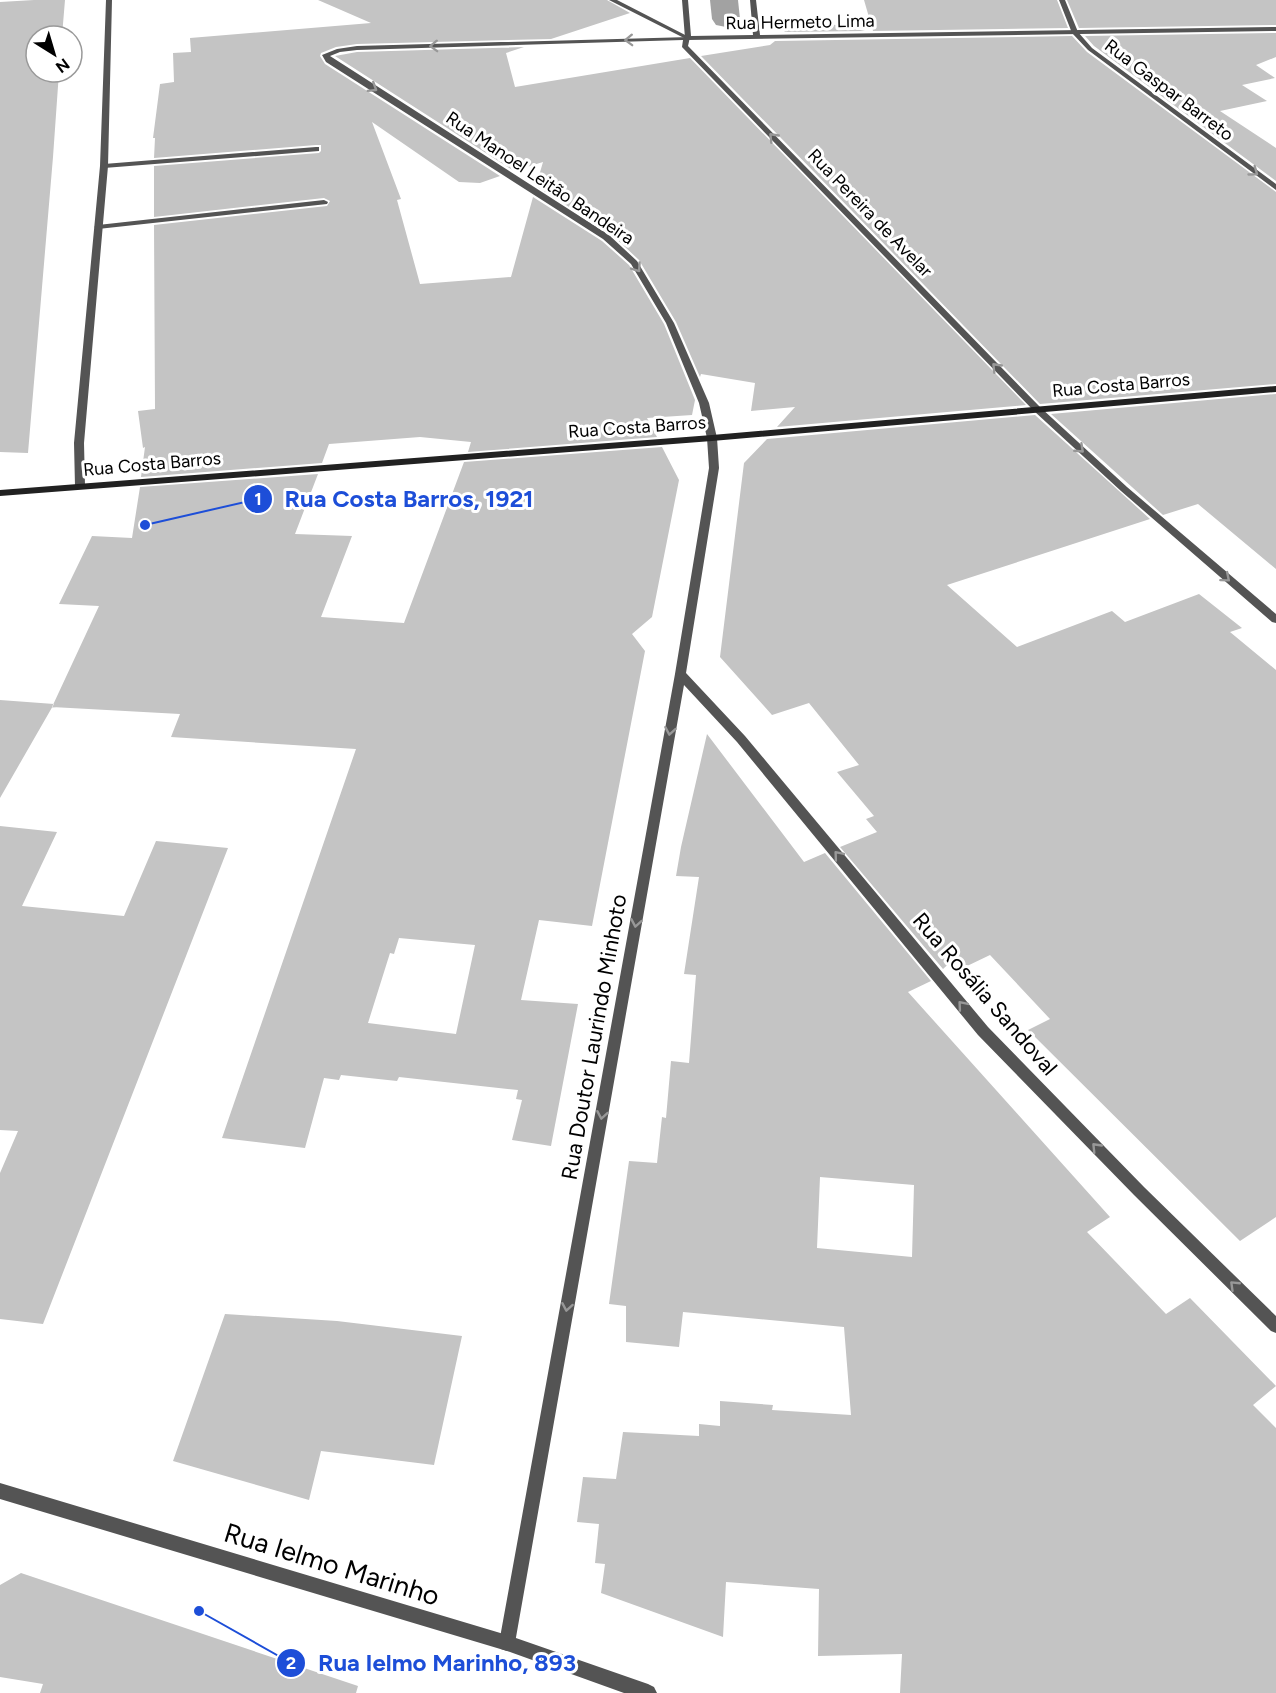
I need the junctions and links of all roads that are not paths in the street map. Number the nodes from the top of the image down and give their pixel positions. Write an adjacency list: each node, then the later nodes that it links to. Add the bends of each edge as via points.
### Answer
1 (109, 0): 12 (street)
2 (612, 0): 9 (street)
3 (685, 0): 9 (street)
4 (753, 0): 8 (street)
5 (1062, 0): 7 (street, Rua Gaspar Barreto)
6 (1276, 29): 7 (street, Rua Hermeto Lima)
7 (1075, 33): 8 (street, Rua Hermeto Lima); 13 (street, Rua Gaspar Barreto, one-way to 13, via 1102,59)
8 (757, 37): 9 (street, Rua Hermeto Lima)
9 (688, 38): 10 (street, Rua Hermeto Lima, one-way to 10, via 357,48); 17 (street, Rua Pereira de Avelar, one-way to 9, via 684,46)
10 (326, 55): 18 (street, Rua Manoel Leitão Bandeira, one-way to 18, via 622,250 634,262 670,323 704,403)
11 (316, 149): 12 (street)
12 (104, 166): 15 (street)
13 (1276, 188)
14 (324, 202): 15 (street)
15 (98, 227): 19 (street, via 79,443)
16 (1276, 389): 17 (main road, Rua Costa Barros)
17 (1037, 409): 18 (main road, Rua Costa Barros); 21 (street, one-way to 21)
18 (712, 438): 19 (main road, Rua Costa Barros); 22 (street, Rua Doutor Laurindo Minhoto, via 714,468)
19 (80, 486): 20 (main road, Rua Costa Barros)
20 (0, 493)
21 (1276, 620)
22 (680, 674): 23 (street, Rua Rosália Sandoval, one-way to 22, via 983,1031 741,739); 25 (street, Rua Doutor Laurindo Minhoto, one-way to 25)
23 (1276, 1326)
24 (0, 1491): 25 (street, Rua Ielmo Marinho)
25 (507, 1643): 26 (street, Rua Ielmo Marinho)
26 (616, 1687): 27 (street, Rua Ielmo Marinho)
27 (648, 1693)

